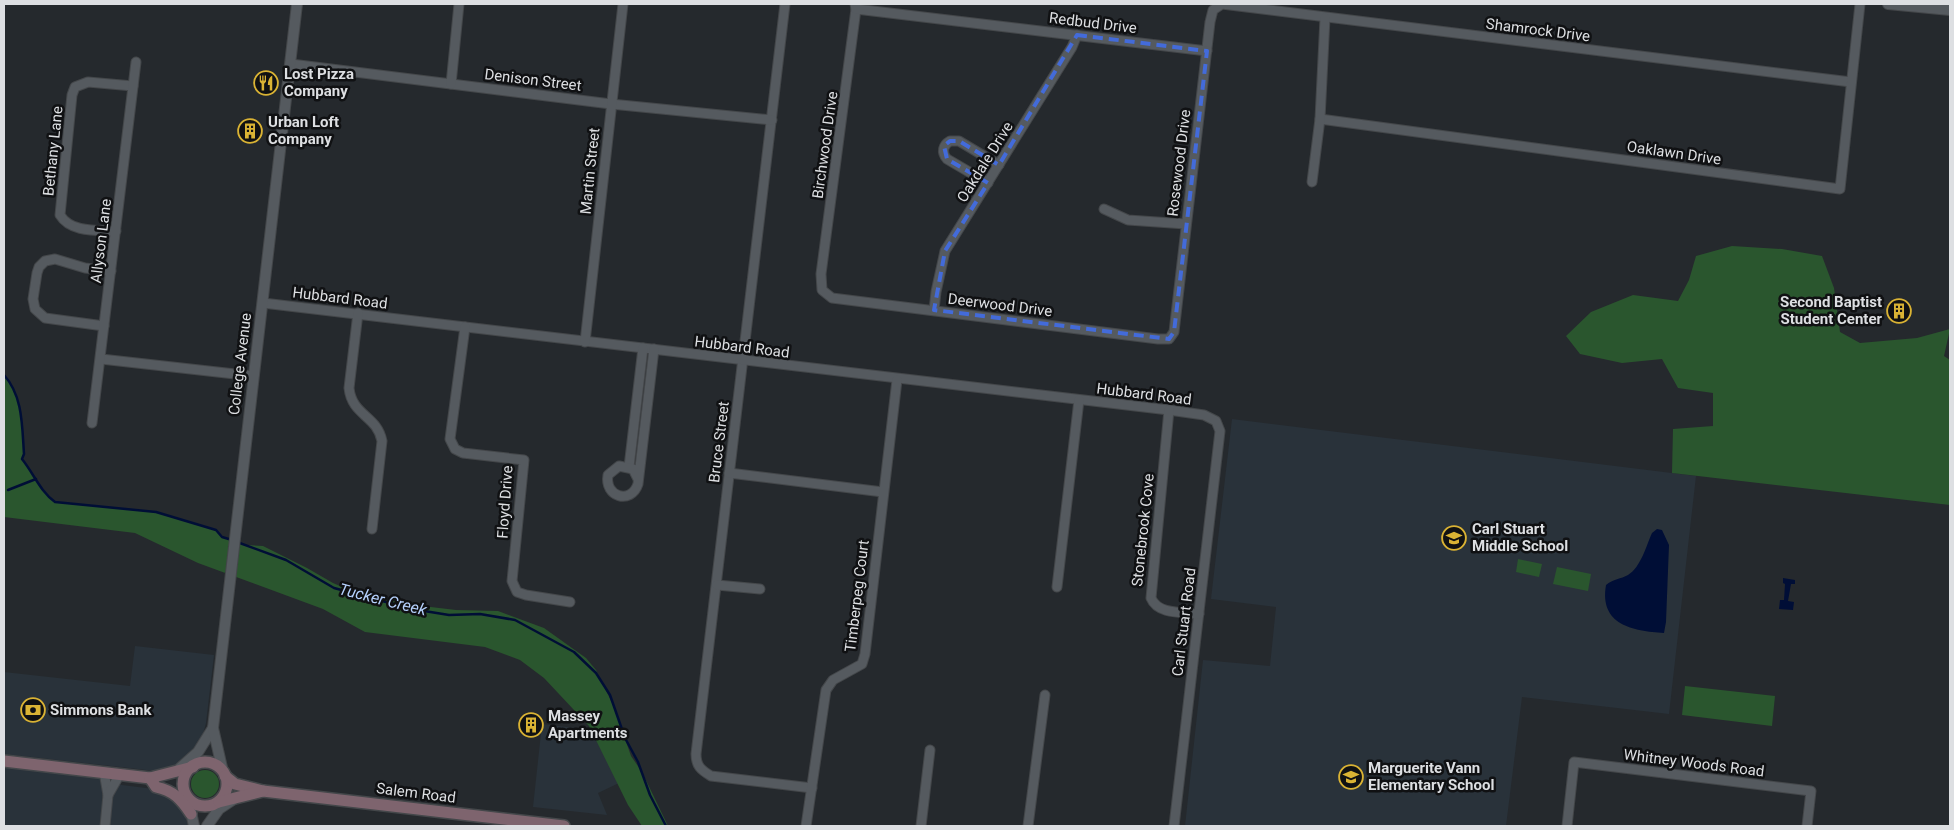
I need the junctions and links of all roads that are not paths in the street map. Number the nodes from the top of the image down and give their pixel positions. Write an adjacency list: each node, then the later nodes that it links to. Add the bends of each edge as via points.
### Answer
1 (297, 4): 15 (street, College Avenue)
2 (459, 4): 17 (street)
3 (623, 4): 19 (street, Martin Street)
4 (785, 4): 21 (street, Bruce Street)
5 (1222, 4): 9 (street, Shamrock Drive); 13 (street, Rosewood Drive, via 1213,10)
6 (1860, 4): 16 (street, Oaklawn Drive)
7 (1888, 4): 10 (street)
8 (856, 6): 12 (street, Redbud Drive); 29 (street, Birchwood Drive)
9 (1261, 7): 11 (street, Shamrock Drive)
10 (1950, 10)
11 (1326, 18): 16 (street, Shamrock Drive); 20 (street)
12 (1077, 35): 13 (street, Redbud Drive); 22 (street, Oakdale Drive)
13 (1206, 51): 26 (street, Rosewood Drive)
14 (136, 62): 18 (street, Allyson Lane)
15 (291, 64): 17 (street, Denison Street); 30 (street, College Avenue)
16 (1851, 82): 20 (street, Oaklawn Drive, via 1840,189)
17 (450, 84): 19 (street, Denison Street)
18 (133, 86): 27 (street, Allyson Lane); 27 (street, Bethany Lane, via 88,82 75,87 72,95 60,215 72,228)
19 (611, 104): 21 (street, Denison Street); 36 (street, Martin Street)
20 (1320, 119): 23 (street)
21 (772, 120): 40 (street, Bruce Street)
22 (999, 165): 24 (street, Oakdale Drive); 24 (street, via 959,141 950,141 944,146 947,159)
23 (1312, 182)
24 (988, 183): 31 (street, Oakdale Drive, via 945,251)
25 (1104, 209): 26 (street, via 1128,220)
26 (1186, 224): 35 (street, Rosewood Drive)
27 (116, 231): 28 (street, Allyson Lane)
28 (111, 271): 33 (street, Allyson Lane); 33 (street, via 51,259 39,267 33,299 36,309 46,318)
29 (822, 290): 31 (street, Deerwood Drive, via 832,298)
30 (263, 303): 32 (street, Hubbard Road); 41 (street, College Avenue)
31 (934, 310): 35 (street, Deerwood Drive, via 1158,339 1169,339)
32 (358, 313): 34 (street, Hubbard Road); 51 (street, via 350,400 356,409 374,422 382,441)
33 (104, 326): 39 (street, Allyson Lane)
34 (465, 328): 36 (street, Hubbard Road); 55 (street, Floyd Drive, via 450,439 455,449 463,453 524,460 512,582 518,592 526,595)
35 (1174, 332)
36 (585, 342): 37 (street, Hubbard Road)
37 (643, 348): 38 (street, Hubbard Road); 47 (street)
38 (654, 349): 40 (street, Hubbard Road); 49 (street)
39 (101, 359): 41 (street); 46 (street, Allyson Lane)
40 (743, 361): 42 (street, Hubbard Road); 48 (street, Bruce Street)
41 (253, 376): 58 (street, College Avenue)
42 (897, 380): 43 (street, Hubbard Road); 50 (street, Timberpeg Court)
43 (1079, 400): 44 (street, Hubbard Road); 53 (street)
44 (1169, 410): 45 (street, Hubbard Road, via 1204,415); 56 (street, Stonebrook Cove, via 1150,598 1162,610)
45 (1216, 421): 56 (street, Carl Stuart Road, via 1220,431)
46 (92, 423)
47 (629, 467): 49 (street); 49 (street, via 619,466 611,471 607,480 610,490 618,496 628,496 636,489)
48 (729, 473): 50 (street); 52 (street, Bruce Street)
49 (638, 479)
50 (883, 492): 67 (street, Timberpeg Court, via 865,654 862,664 834,680 826,690)
51 (372, 529)
52 (717, 585): 54 (street); 67 (street, Bruce Street, via 696,762 700,770 711,776)
53 (1057, 587)
54 (760, 589)
55 (570, 602)
56 (1199, 614): 83 (street, Carl Stuart Road)
57 (1045, 695): 82 (street)
58 (211, 730): 61 (street, College Avenue, via 205,752); 62 (street, via 198,752); 63 (street, College Avenue)
59 (930, 750): 81 (street)
60 (4, 761): 64 (main road)
61 (194, 766): 62 (main road); 63 (main road, via 204,762); 70 (main road, via 184,779)
62 (180, 768): 66 (main road)
63 (223, 770): 68 (main road, Salem Road, via 235,784); 72 (main road, via 226,790)
64 (104, 772): 65 (main road); 69 (street)
65 (120, 774): 66 (main road); 69 (street)
66 (153, 780): 70 (main road, via 174,786); 73 (main road, via 156,787 167,789 179,797)
67 (812, 788): 80 (street, Timberpeg Court)
68 (260, 790): 71 (main road, Salem Road); 74 (main road, Salem Road)
69 (108, 795): 75 (street)
70 (187, 796): 72 (main road, via 199,806); 73 (street)
71 (236, 798): 72 (main road, Salem Road); 78 (street, via 219,809)
72 (217, 802): 77 (street, via 209,810)
73 (191, 814): 76 (street)
74 (542, 825): 79 (main road, Salem Road)
75 (105, 826)
76 (194, 826)
77 (203, 826)
78 (207, 826)
79 (564, 826)
80 (806, 826)
81 (921, 826)
82 (1028, 826)
83 (1174, 826)
84 (1567, 826): 85 (street, Whitney Woods Road, via 1574,762 1811,791)
85 (1807, 826)

